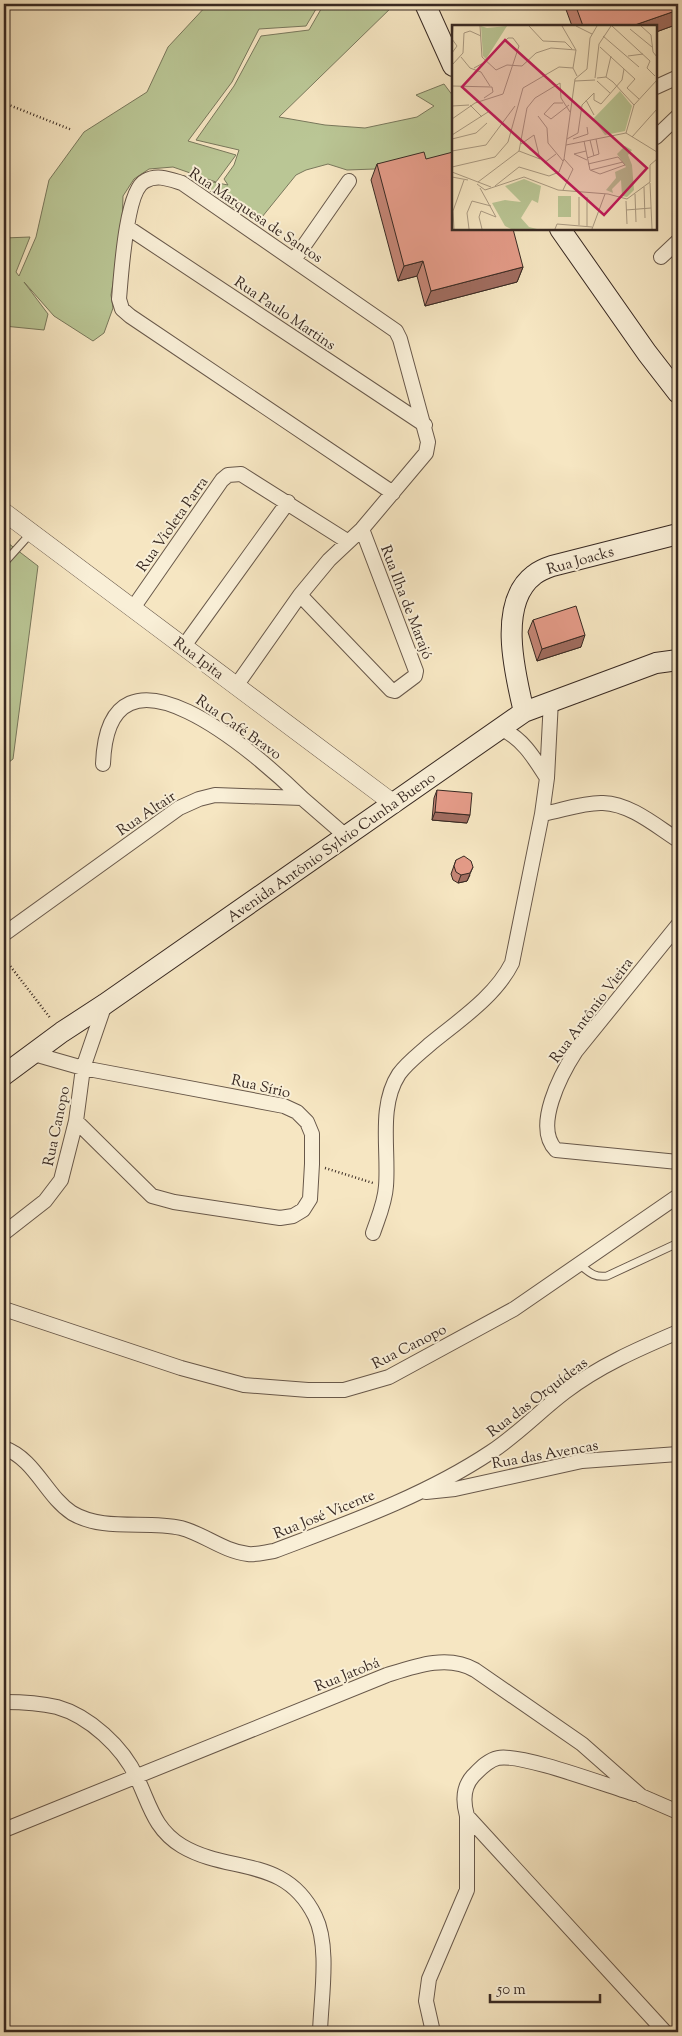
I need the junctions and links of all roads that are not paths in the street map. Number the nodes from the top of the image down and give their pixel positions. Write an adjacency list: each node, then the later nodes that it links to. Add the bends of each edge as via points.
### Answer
1 (425, 4): 2 (main road)
2 (452, 64)
3 (678, 77): 4 (street)
4 (657, 87)
5 (678, 116): 6 (street)
6 (657, 136)
7 (348, 180): 12 (street)
8 (127, 227): 12 (street, Rua Marquesa de Santos, via 136,188 154,177 167,178 182,183); 14 (street, Rua Paulo Martins); 15 (street, Rua Marquesa de Santos, via 118,299 122,308)
9 (561, 230): 13 (main road)
10 (678, 241): 11 (street)
11 (661, 257)
12 (294, 260): 14 (street, Rua Marquesa de Santos, via 396,331)
13 (678, 393)
14 (425, 425): 15 (street, Rua Marquesa de Santos, via 426,453)
15 (392, 493): 18 (street, Rua Marquesa de Santos)
16 (288, 502): 21 (street, Rua Violeta Parra); 24 (street, Rua Violeta Parra, via 241,474 228,475); 25 (street)
17 (4, 512): 19 (street, Rua Ipita)
18 (362, 529): 21 (street, Rua Marquesa de Santos); 23 (street, Rua Ilha de Marajó, via 416,671 415,676 395,691 391,690)
19 (31, 533): 22 (lane); 24 (street, Rua Ipita)
20 (678, 534): 29 (main road, Rua Joacks, via 552,566 534,575 525,585 516,601 512,638 514,669)
21 (347, 541): 23 (street, Rua Marquesa de Santos)
22 (4, 563)
23 (300, 595): 27 (street, Rua Marquesa de Santos)
24 (133, 608): 25 (street, Rua Ipita)
25 (184, 646): 27 (street, Rua Ipita)
26 (678, 660): 28 (main road, Avenida Antônio Sylvio Cunha Bueno, via 656,663)
27 (236, 686): 34 (street, Rua Ipita)
28 (551, 700): 29 (main road, Avenida Antônio Sylvio Cunha Bueno); 32 (street)
29 (524, 712): 30 (main road, Avenida Antônio Sylvio Cunha Bueno)
30 (502, 729): 32 (street, via 526,747); 34 (main road, Avenida Antônio Sylvio Cunha Bueno)
31 (103, 764): 33 (street, Rua Café Bravo, via 104,741 115,717 136,701 152,700 174,704 197,715 253,754)
32 (547, 778): 35 (street)
33 (302, 798): 36 (street); 39 (street, Rua Altair, via 215,795 179,808)
34 (394, 804): 36 (main road, Avenida Antônio Sylvio Cunha Bueno)
35 (542, 814): 37 (street, via 602,803 618,805); 48 (street, via 512,963 505,976 413,1059 399,1074 390,1093 386,1187)
36 (346, 837): 40 (main road, Avenida Antônio Sylvio Cunha Bueno)
37 (678, 840)
38 (678, 925): 45 (street, Rua Antônio Vieira, via 563,1071 555,1090 546,1131 556,1150)
39 (4, 934)
40 (105, 1004): 41 (main road, Avenida Antônio Sylvio Cunha Bueno); 42 (street, Rua Canopo)
41 (34, 1054): 42 (street, Rua Sírio); 43 (main road, Avenida Antônio Sylvio Cunha Bueno)
42 (84, 1068): 44 (street, Rua Canopo); 44 (street, Rua Sírio, via 284,1106 297,1112 307,1122 312,1134 310,1198 303,1210 280,1218 152,1196)
43 (4, 1075)
44 (76, 1121): 47 (street, Rua Canopo, via 61,1180 45,1201)
45 (678, 1162)
46 (678, 1196): 50 (street, Rua Canopo)
47 (4, 1233)
48 (373, 1233)
49 (678, 1243): 50 (lane, via 607,1276 592,1275)
50 (579, 1264): 51 (street, Rua Canopo, via 514,1310 389,1377 344,1390 244,1385 181,1368)
51 (4, 1309)
52 (678, 1332): 55 (street, Rua das Orquídeas, via 609,1363 566,1392 492,1451)
53 (4, 1448): 55 (street, Rua José Vicente, via 27,1465 70,1511 84,1519 181,1528 230,1550 250,1555 274,1551)
54 (678, 1454): 55 (street, Rua das Avencas, via 582,1461 455,1489)
55 (418, 1493)
56 (4, 1702): 57 (street, via 58,1707 85,1720 115,1745)
57 (137, 1777): 58 (street, Rua Jatobá, via 387,1675 412,1667 454,1662 475,1670 582,1744); 61 (street, Rua Jatobá); 62 (street, via 149,1809 181,1846 204,1856 260,1868 281,1877 301,1895 315,1916 322,1936)
58 (641, 1796): 59 (street, Rua Jatobá); 60 (street, via 520,1758 497,1758 482,1767 469,1781 464,1800)
59 (678, 1812)
60 (467, 1816): 63 (street, via 466,1890 429,1979 426,2001); 64 (street)
61 (4, 1830)
62 (320, 2032)
63 (433, 2032)
64 (665, 2032)

